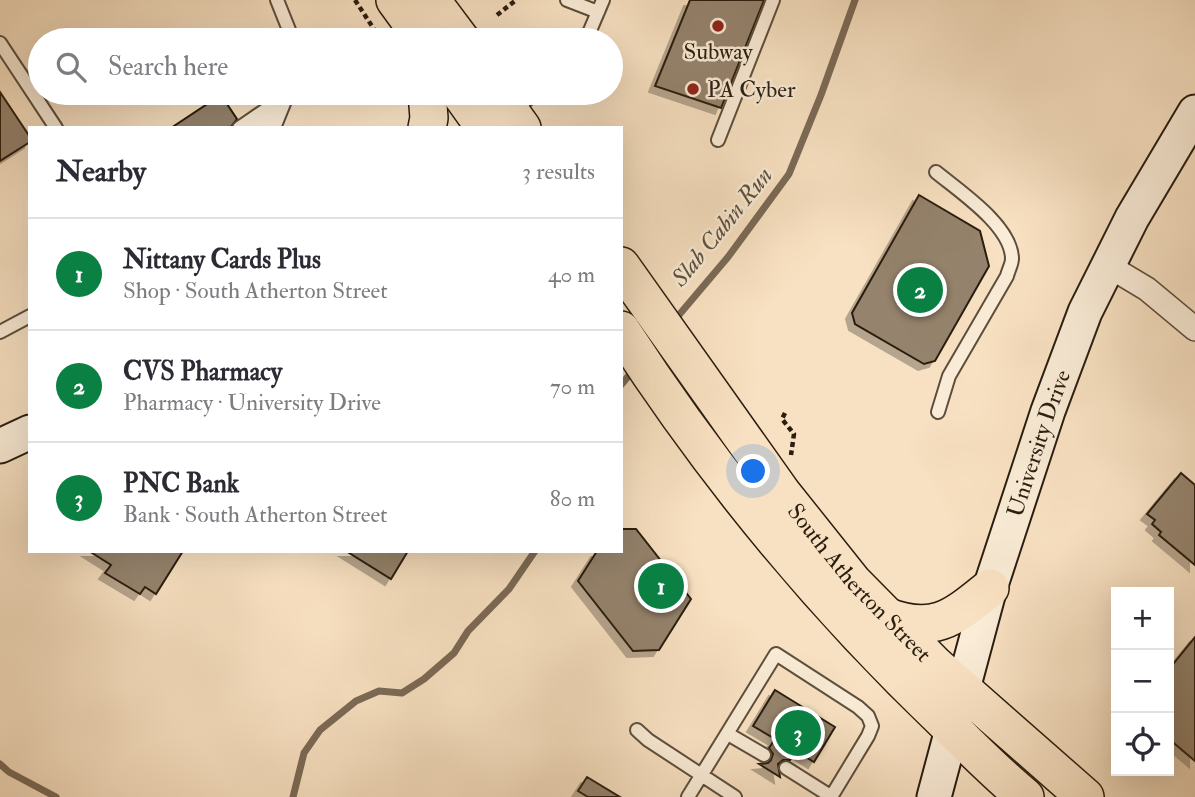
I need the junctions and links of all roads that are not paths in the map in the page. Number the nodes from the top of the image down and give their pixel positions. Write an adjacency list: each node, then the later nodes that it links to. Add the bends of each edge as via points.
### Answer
1 (277, 0): 7 (lane)
2 (393, 0): 8 (main road); 9 (main road)
3 (434, 0): 10 (main road)
4 (567, 0): 6 (lane)
5 (773, 0): 27 (lane)
6 (600, 6): 11 (lane)
7 (288, 28)
8 (404, 28)
9 (433, 28)
10 (444, 28)
11 (591, 28)
12 (0, 43): 13 (lane)
13 (28, 86)
14 (41, 105): 22 (lane)
15 (271, 105): 23 (lane)
16 (283, 105): 19 (lane)
17 (428, 105): 26 (main road)
18 (488, 105): 21 (main road)
19 (281, 111): 24 (lane); 25 (lane)
20 (1195, 112): 29 (main road, University Drive)
21 (507, 113)
22 (55, 126)
23 (242, 126)
24 (260, 126)
25 (275, 126)
26 (427, 126)
27 (718, 140)
28 (936, 172): 35 (lane, via 982,209 1005,237 1012,259 1007,276 949,376)
29 (1107, 265): 32 (street, via 1147,289); 38 (main road, University Drive, via 1048,411)
30 (623, 269): 39 (main road, South Atherton Street, via 817,540)
31 (28, 317): 33 (lane)
32 (1195, 329)
33 (0, 332)
34 (625, 335): 41 (main road, South Atherton Street, via 741,498 799,570 842,620)
35 (937, 412)
36 (28, 433): 37 (main road)
37 (0, 446)
38 (990, 588): 39 (main road, via 936,623 917,625); 40 (main road, University Drive)
39 (885, 616): 40 (main road, South Atherton Street)
40 (963, 690): 41 (main road, University Drive); 52 (main road, South Atherton Street)
41 (953, 729): 50 (main road, University Drive); 51 (main road, South Atherton Street)
42 (636, 730): 46 (lane)
43 (728, 734): 44 (lane); 46 (lane); 49 (lane, via 776,654 858,706 872,726)
44 (764, 755)
45 (786, 768): 49 (lane)
46 (702, 777): 47 (lane); 48 (lane)
47 (688, 797)
48 (735, 797)
49 (832, 797)
50 (934, 797)
51 (1025, 797)
52 (1085, 797)

